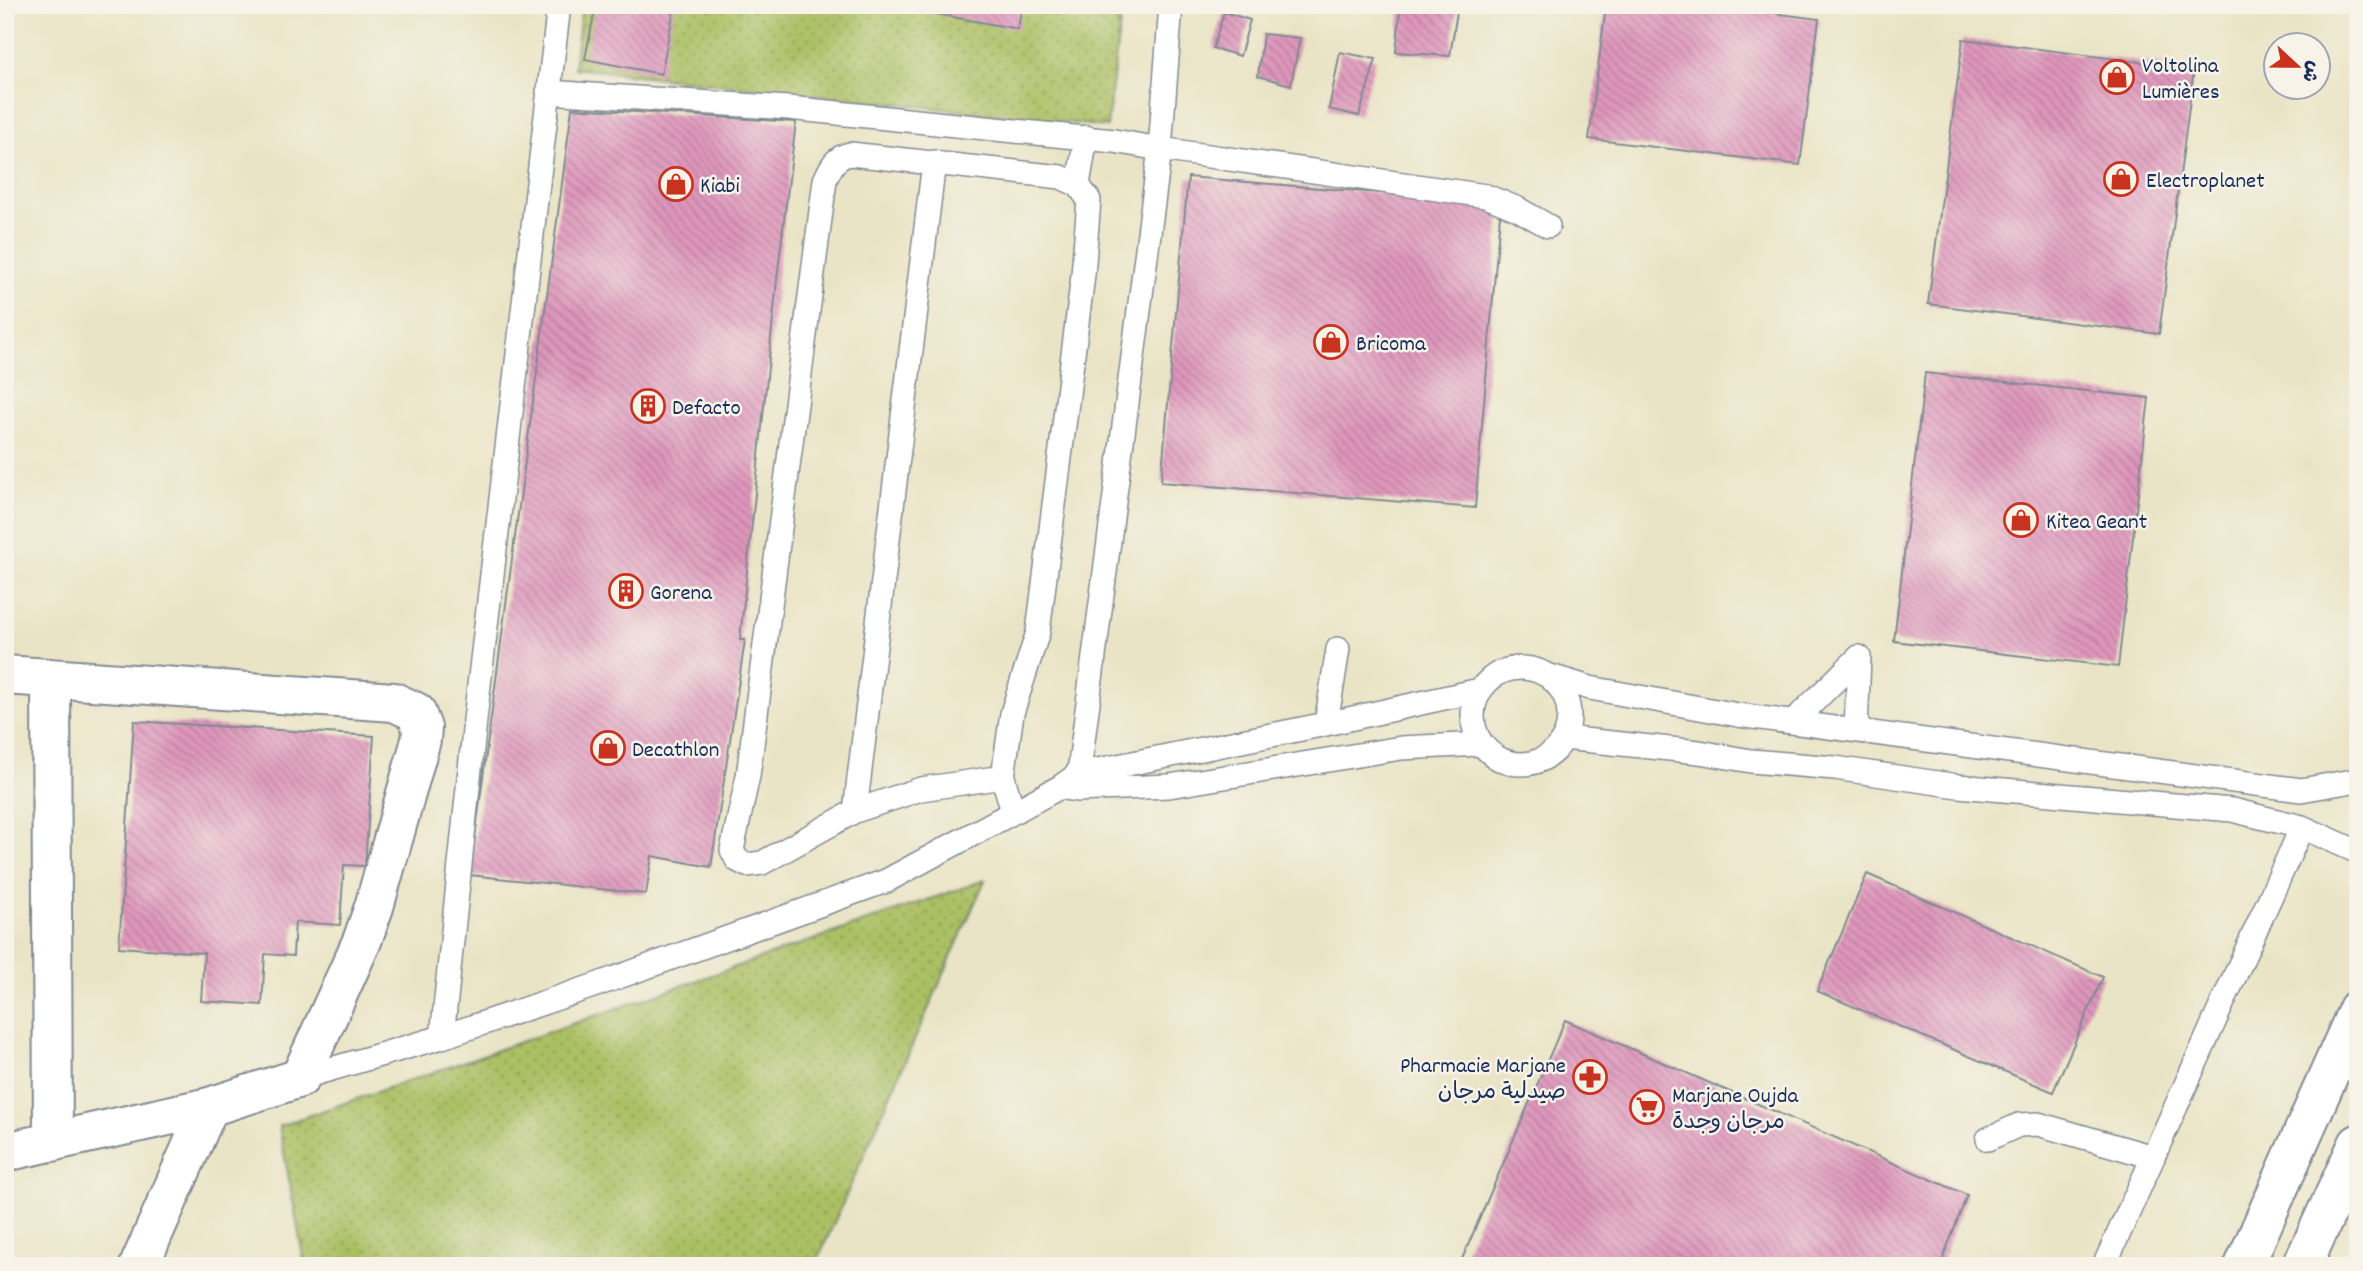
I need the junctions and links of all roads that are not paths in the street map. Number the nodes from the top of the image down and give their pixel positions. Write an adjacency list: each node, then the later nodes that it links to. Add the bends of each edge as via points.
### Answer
1 (559, 5): 3 (lane)
2 (1171, 5): 5 (lane)
3 (548, 92): 4 (lane, via 788,108); 27 (lane)
4 (1086, 137): 5 (lane); 7 (lane)
5 (1160, 149): 8 (lane, via 1486,196); 21 (lane)
6 (934, 162): 7 (lane, via 1061,177); 22 (lane); 22 (lane, via 850,154 833,163 825,180 748,776 732,850 737,860 762,863)
7 (1078, 185): 19 (lane, via 1089,200 1083,275 1038,632 1012,713)
8 (1548, 226)
9 (1338, 649): 15 (lane)
10 (5, 675): 12 (main road)
11 (1546, 675): 13 (lane, via 1531,668 1507,669); 14 (lane, via 1590,688); 17 (lane, via 1559,686 1568,705)
12 (51, 678): 28 (main road, via 394,702 416,712 421,740 374,907); 31 (main road)
13 (1480, 690): 15 (lane); 18 (lane, via 1473,711)
14 (1794, 721): 16 (lane); 16 (lane, via 1859,657)
15 (1326, 724): 21 (lane)
16 (1856, 730): 20 (lane, via 2301,790)
17 (1564, 738): 18 (lane, via 1545,758 1530,764 1497,758); 24 (lane, via 1958,786 2232,810)
18 (1481, 744): 21 (lane, via 1401,748 1169,786)
19 (1003, 777): 22 (lane, via 921,789); 23 (lane)
20 (2358, 780)
21 (1071, 784): 23 (lane)
22 (855, 811)
23 (1013, 812): 27 (lane, via 886,881)
24 (2302, 827): 25 (lane); 34 (lane)
25 (2358, 852)
26 (2358, 1009): 37 (main road)
27 (442, 1037): 28 (lane)
28 (300, 1078): 29 (main road)
29 (209, 1107): 31 (main road); 35 (main road)
30 (1988, 1139): 34 (lane, via 2019,1125 2038,1124)
31 (53, 1142): 33 (main road)
32 (2358, 1144): 38 (main road)
33 (5, 1152)
34 (2153, 1157): 36 (lane)
35 (139, 1266)
36 (2104, 1266)
37 (2244, 1266)
38 (2302, 1266)

